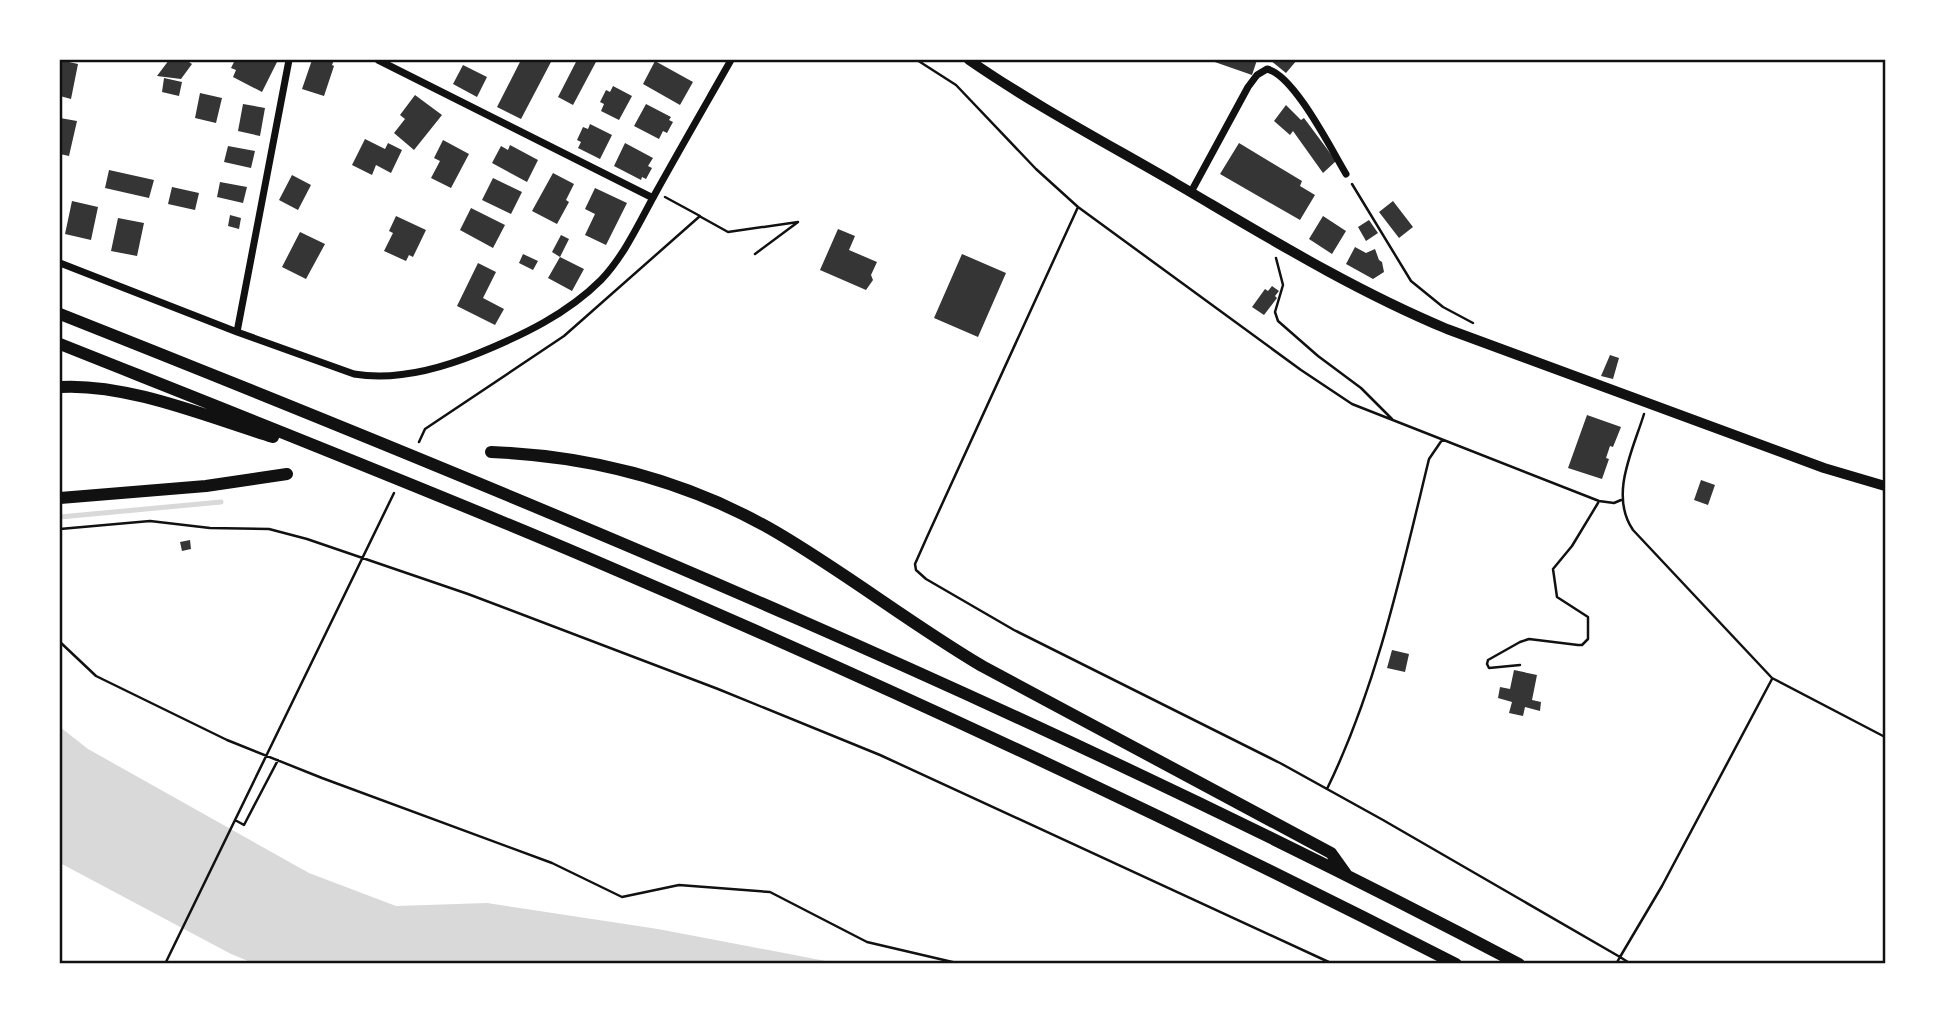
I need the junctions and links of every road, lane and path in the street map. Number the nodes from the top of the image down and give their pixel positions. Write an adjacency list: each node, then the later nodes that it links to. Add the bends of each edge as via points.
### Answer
1 (289, 60): 16 (street)
2 (378, 60): 8 (street)
3 (731, 60): 8 (street)
4 (917, 60): 9 (path, via 956,85)
5 (969, 60): 7 (main road)
6 (1346, 174): 7 (street, via 1299,97 1280,75 1267,69 1248,87); 15 (path, via 1411,281 1435,302)
7 (1191, 192): 11 (main road)
8 (653, 198): 16 (street, via 613,265 584,296 529,331 462,360 412,373 368,376)
9 (1077, 207): 20 (path, via 1300,370 1352,404); 38 (path, via 915,567 1014,630)
10 (700, 216): 12 (path, via 728,232 798,222)
11 (1269, 238): 19 (main road, via 1394,307); 20 (path, via 1283,285 1275,312 1278,321)
12 (755, 254)
13 (60, 263): 16 (street)
14 (60, 314): 40 (highway, via 485,484 745,595 989,705)
15 (1477, 326)
16 (237, 332)
17 (60, 344): 25 (highway)
18 (60, 387): 25 (highway, via 109,390 149,399)
19 (1647, 404): 27 (main road); 30 (path)
20 (1394, 421): 22 (path)
21 (425, 429): 23 (path)
22 (1442, 440): 31 (path); 38 (path, via 1429,459 1394,596 1350,739)
23 (419, 441)
24 (491, 452): 40 (highway, via 570,459 639,473 751,518 982,666 1331,853)
25 (350, 461): 46 (highway, via 577,553 901,696 1179,826)
26 (287, 474): 29 (highway)
27 (1885, 486)
28 (396, 490): 39 (path)
29 (60, 498)
30 (1621, 500): 31 (path); 35 (path, via 1633,530)
31 (1599, 501): 34 (path, via 1553,569 1557,597 1588,617 1588,639 1577,645 1528,639 1487,664 1489,668)
32 (60, 529): 45 (path, via 150,521 269,529 369,560 668,670 880,755)
33 (60, 642): 37 (path, via 96,676)
34 (1520, 666)
35 (1772, 678): 36 (path); 41 (path)
36 (1885, 737)
37 (278, 760): 39 (path, via 244,825); 44 (path, via 552,863 622,897 678,885 770,892 867,942)
38 (1327, 789): 41 (path)
39 (235, 820): 43 (path)
40 (1348, 877): 42 (highway)
41 (1620, 957): 47 (path); 48 (path)
42 (1513, 961)
43 (165, 964)
44 (961, 964)
45 (1333, 964)
46 (1456, 964)
47 (1616, 964)
48 (1631, 964)

